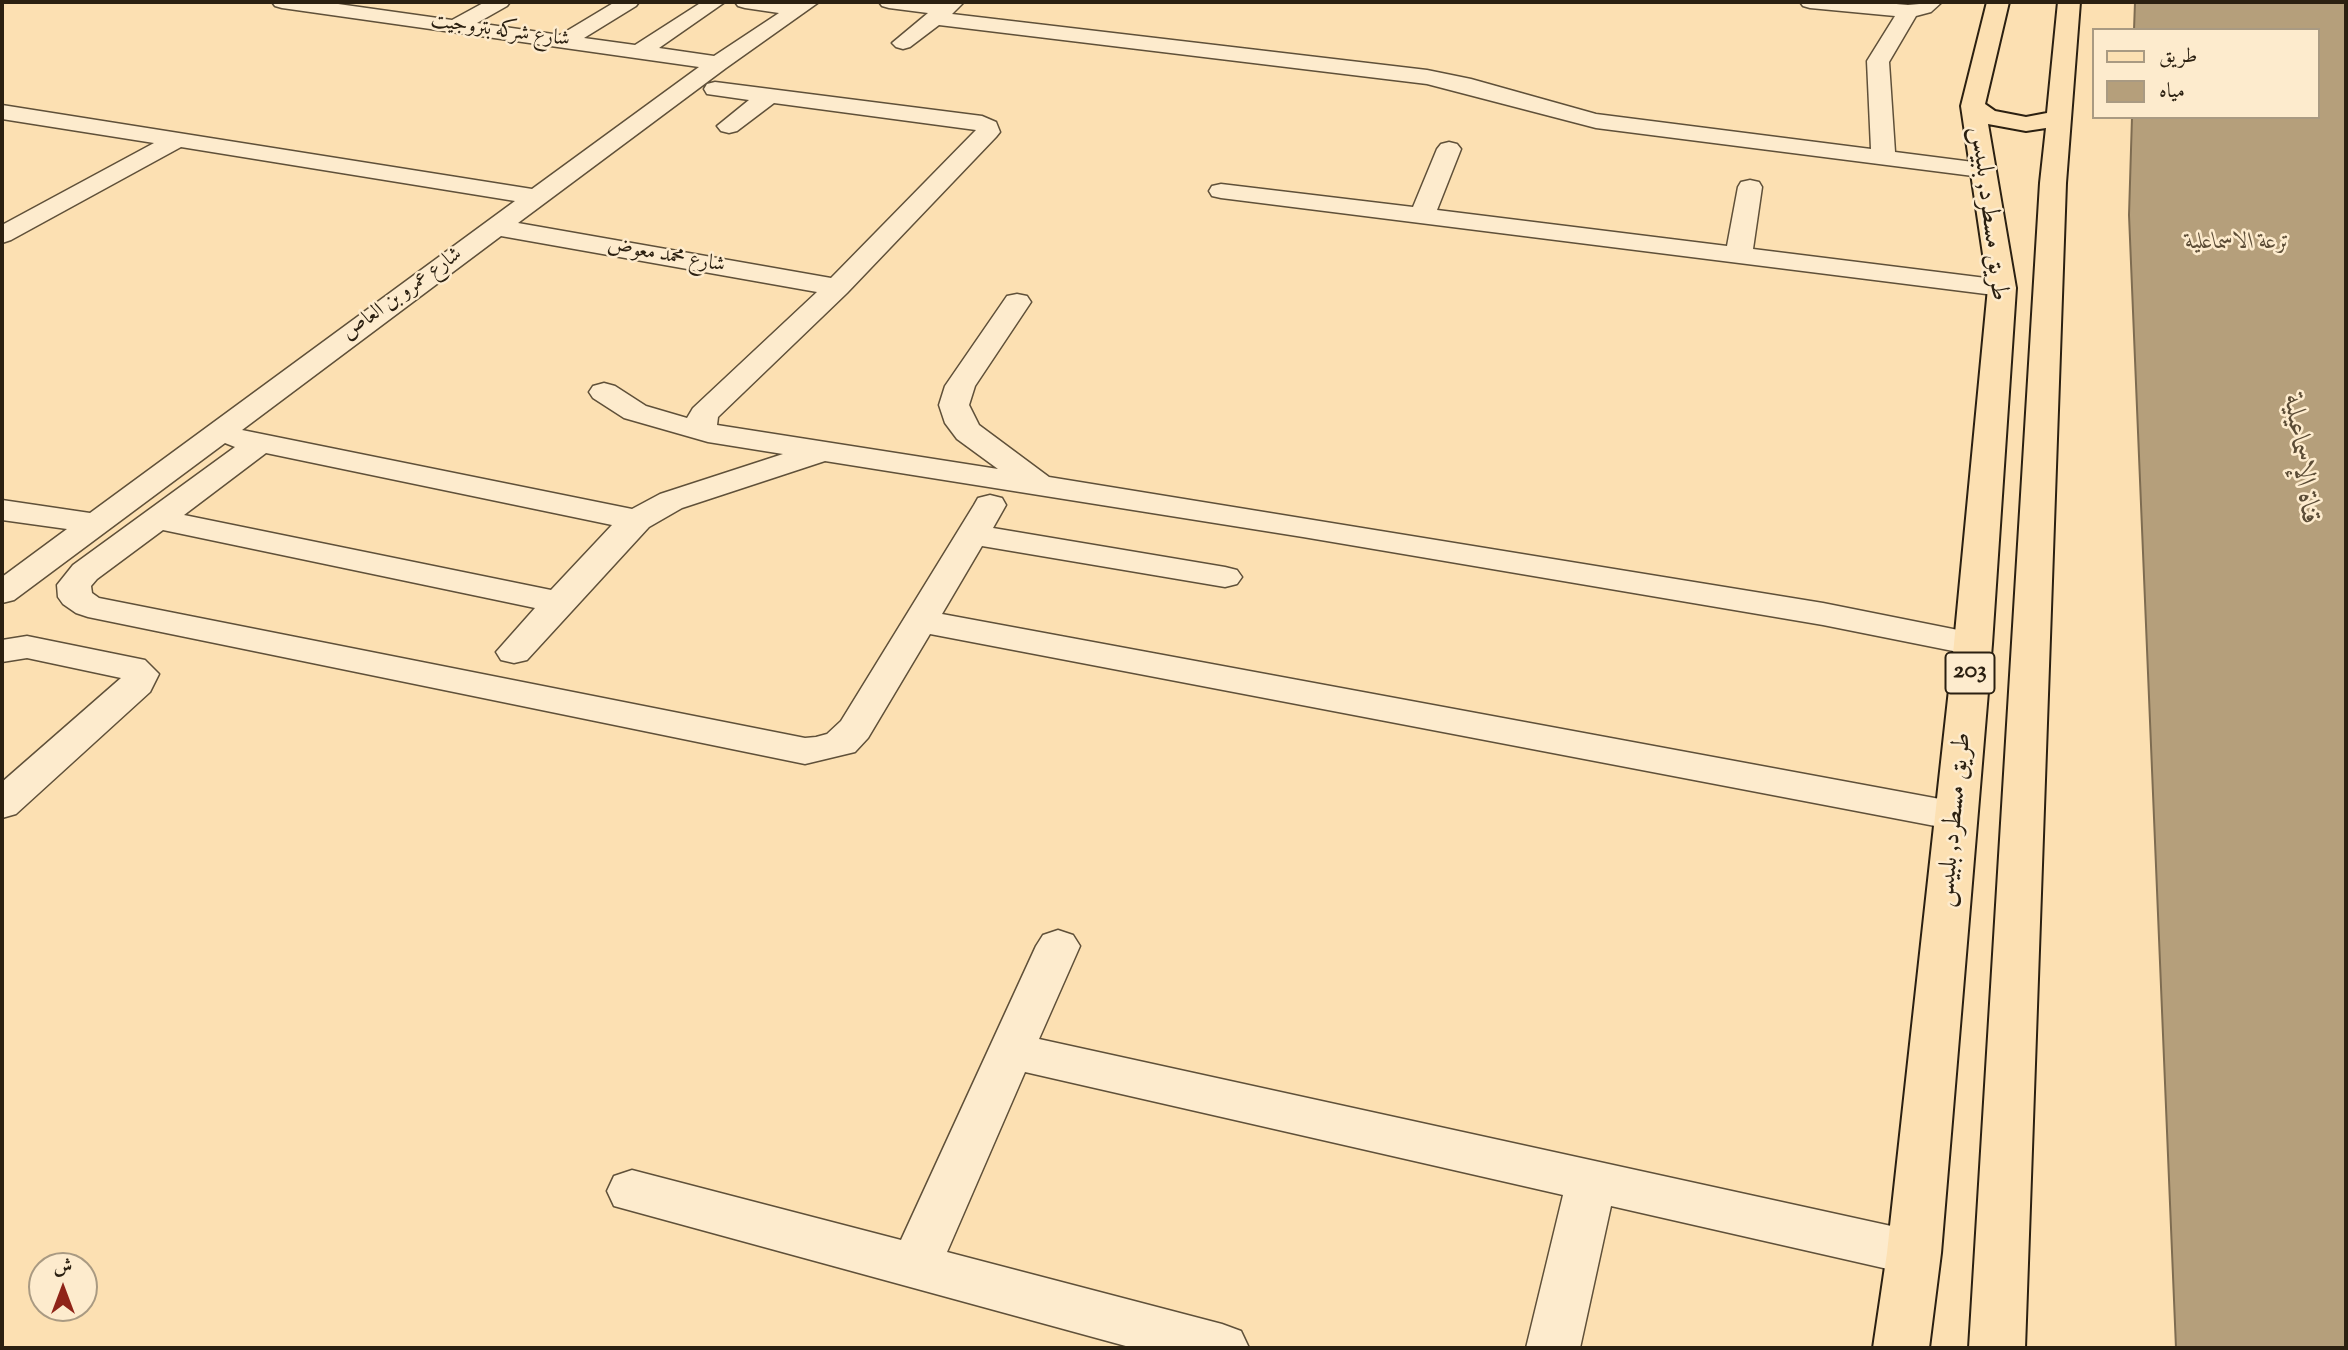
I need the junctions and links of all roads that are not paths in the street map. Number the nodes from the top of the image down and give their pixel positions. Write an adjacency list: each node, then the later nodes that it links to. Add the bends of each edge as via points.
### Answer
1 (282, 2): 12 (street, شارع شركه بتروجيت)
2 (419, 2): 16 (street)
3 (500, 2): 18 (street)
4 (629, 2): 20 (street)
5 (715, 2): 22 (street)
6 (745, 2): 13 (street)
7 (889, 2): 14 (street)
8 (1810, 2): 15 (street)
9 (1932, 2): 15 (street)
10 (1998, 2): 25 (main road, طريق مسطرد, بلبيس / 203)
11 (2069, 2): 27 (main road, طريق مسطرد, بلبيس / 203)
12 (335, 5): 16 (street, شارع شركه بتروجيت)
13 (803, 6): 23 (street, شارع عمرو بن العاص)
14 (945, 9): 21 (street); 31 (street, via 1427,77 1596,121)
15 (1908, 11): 31 (street, via 1878,61)
16 (390, 17): 18 (street, شارع شركه بتروجيت)
17 (545, 22): 19 (street)
18 (456, 26): 19 (street, شارع شركه بتروجيت)
19 (522, 35): 20 (street, شارع شركه بتروجيت)
20 (564, 41): 22 (street, شارع شركه بتروجيت)
21 (903, 43)
22 (639, 51): 23 (street, شارع شركه بتروجيت)
23 (717, 76): 24 (lane); 35 (street, شارع عمرو بن العاص)
24 (769, 96): 28 (street); 40 (lane, via 988,127)
25 (1973, 106): 27 (main road, via 2006,122); 32 (main road, طريق مسطرد, بلبيس / 203)
26 (2, 112): 29 (street)
27 (2059, 118): 72 (main road, طريق مسطرد, بلبيس / 203)
28 (729, 126)
29 (177, 140): 35 (street); 38 (street)
30 (1449, 149): 36 (street)
31 (1883, 158): 32 (street)
32 (1981, 170): 41 (main road, طريق مسطرد, بلبيس / 203)
33 (1750, 187): 39 (street)
34 (1220, 191): 36 (street)
35 (536, 197): 37 (street, شارع عمرو بن العاص)
36 (1423, 215): 39 (street)
37 (496, 227): 40 (street, شارع محمد معوض); 45 (street, شارع عمرو بن العاص)
38 (2, 235)
39 (1739, 254): 41 (street)
40 (837, 286): 44 (lane, via 705,414 699,427)
41 (2002, 288): 58 (main road, طريق مسطرد, بلبيس / 203)
42 (1017, 302): 48 (street, via 960,386 954,405 968,432)
43 (604, 392): 44 (street, via 635,412)
44 (708, 433): 47 (lane)
45 (214, 434): 46 (street); 52 (street, شارع عمرو بن العاص)
46 (260, 443): 50 (street); 51 (street)
47 (823, 452): 48 (lane); 51 (street, via 671,501)
48 (1043, 487): 56 (lane)
49 (2, 510): 52 (street)
50 (156, 520): 55 (street); 57 (street, via 85,572 74,585 75,597 88,606 805,751 830,748 849,737)
51 (637, 520): 55 (street)
52 (93, 523): 54 (street, شارع عمرو بن العاص)
53 (1225, 577): 57 (street, via 982,520)
54 (2, 593)
55 (559, 602): 60 (street)
56 (1823, 614): 58 (street)
57 (921, 621): 62 (street)
58 (1973, 644): 62 (main road, طريق مسطرد, بلبيس / 203)
59 (2, 651): 61 (street, via 27,647 132,668 141,674 137,684)
60 (514, 652)
61 (2, 804)
62 (1956, 816): 67 (main road, طريق مسطرد, بلبيس / 203)
63 (1058, 946): 64 (street)
64 (1012, 1051): 65 (street); 68 (street)
65 (1592, 1179): 67 (street); 70 (street)
66 (632, 1191): 68 (street)
67 (1914, 1253): 71 (main road, طريق مسطرد, بلبيس / 203)
68 (915, 1266): 69 (street)
69 (1223, 1348)
70 (1553, 1348)
71 (1901, 1348)
72 (1997, 1348)

